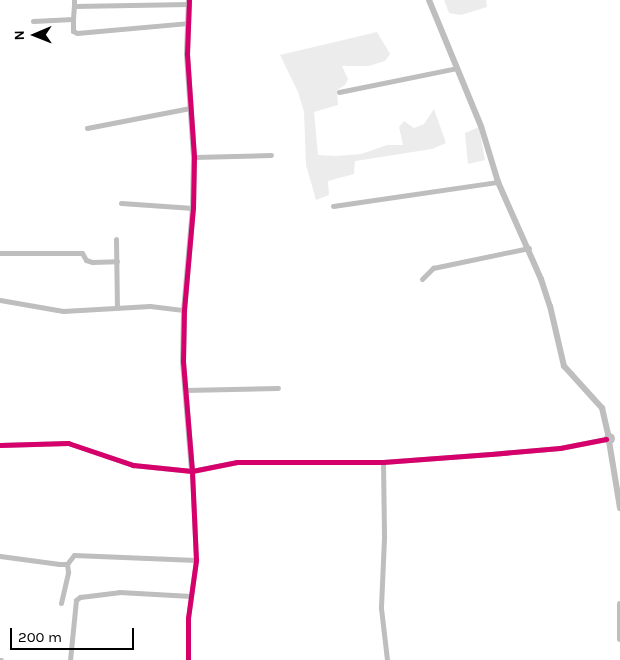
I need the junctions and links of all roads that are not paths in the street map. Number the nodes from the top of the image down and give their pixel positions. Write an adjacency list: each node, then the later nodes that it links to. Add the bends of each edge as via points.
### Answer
1 (429, 0): 7 (street)
2 (189, 2): 3 (street); 6 (street)
3 (74, 3): 4 (street)
4 (73, 19): 5 (street); 6 (street, via 74,31 78,33)
5 (33, 21)
6 (188, 23): 9 (street, via 186,54)
7 (457, 68): 8 (street); 13 (street, via 481,126)
8 (338, 92)
9 (190, 108): 10 (street); 12 (street)
10 (86, 128)
11 (271, 155): 12 (street)
12 (194, 157): 16 (street)
13 (498, 182): 15 (street); 18 (street)
14 (121, 204): 16 (street)
15 (333, 206)
16 (194, 208): 24 (street)
17 (116, 239): 20 (street)
18 (528, 248): 21 (street, via 432,268); 28 (street, via 550,306 564,366 602,408)
19 (0, 253): 20 (street, via 82,253 86,260 92,262)
20 (117, 261): 23 (street)
21 (422, 279)
22 (0, 300): 23 (street, via 63,311)
23 (117, 308): 24 (street, via 150,306)
24 (184, 310): 26 (street)
25 (278, 388): 26 (street)
26 (186, 390): 31 (street)
27 (620, 436): 28 (street)
28 (609, 438): 30 (street, via 560,448); 32 (street)
29 (0, 445): 31 (street, via 68,443 133,465)
30 (383, 462): 31 (street, via 237,462); 42 (street, via 382,608)
31 (192, 470): 34 (street)
32 (620, 508)
33 (0, 556): 35 (street)
34 (196, 560): 35 (street, via 74,555); 36 (street)
35 (67, 564): 37 (street)
36 (191, 596): 40 (street, via 119,592 80,596 76,600); 41 (street)
37 (61, 603)
38 (620, 604): 39 (street)
39 (620, 639)
40 (70, 660)
41 (188, 660)
42 (386, 660)

